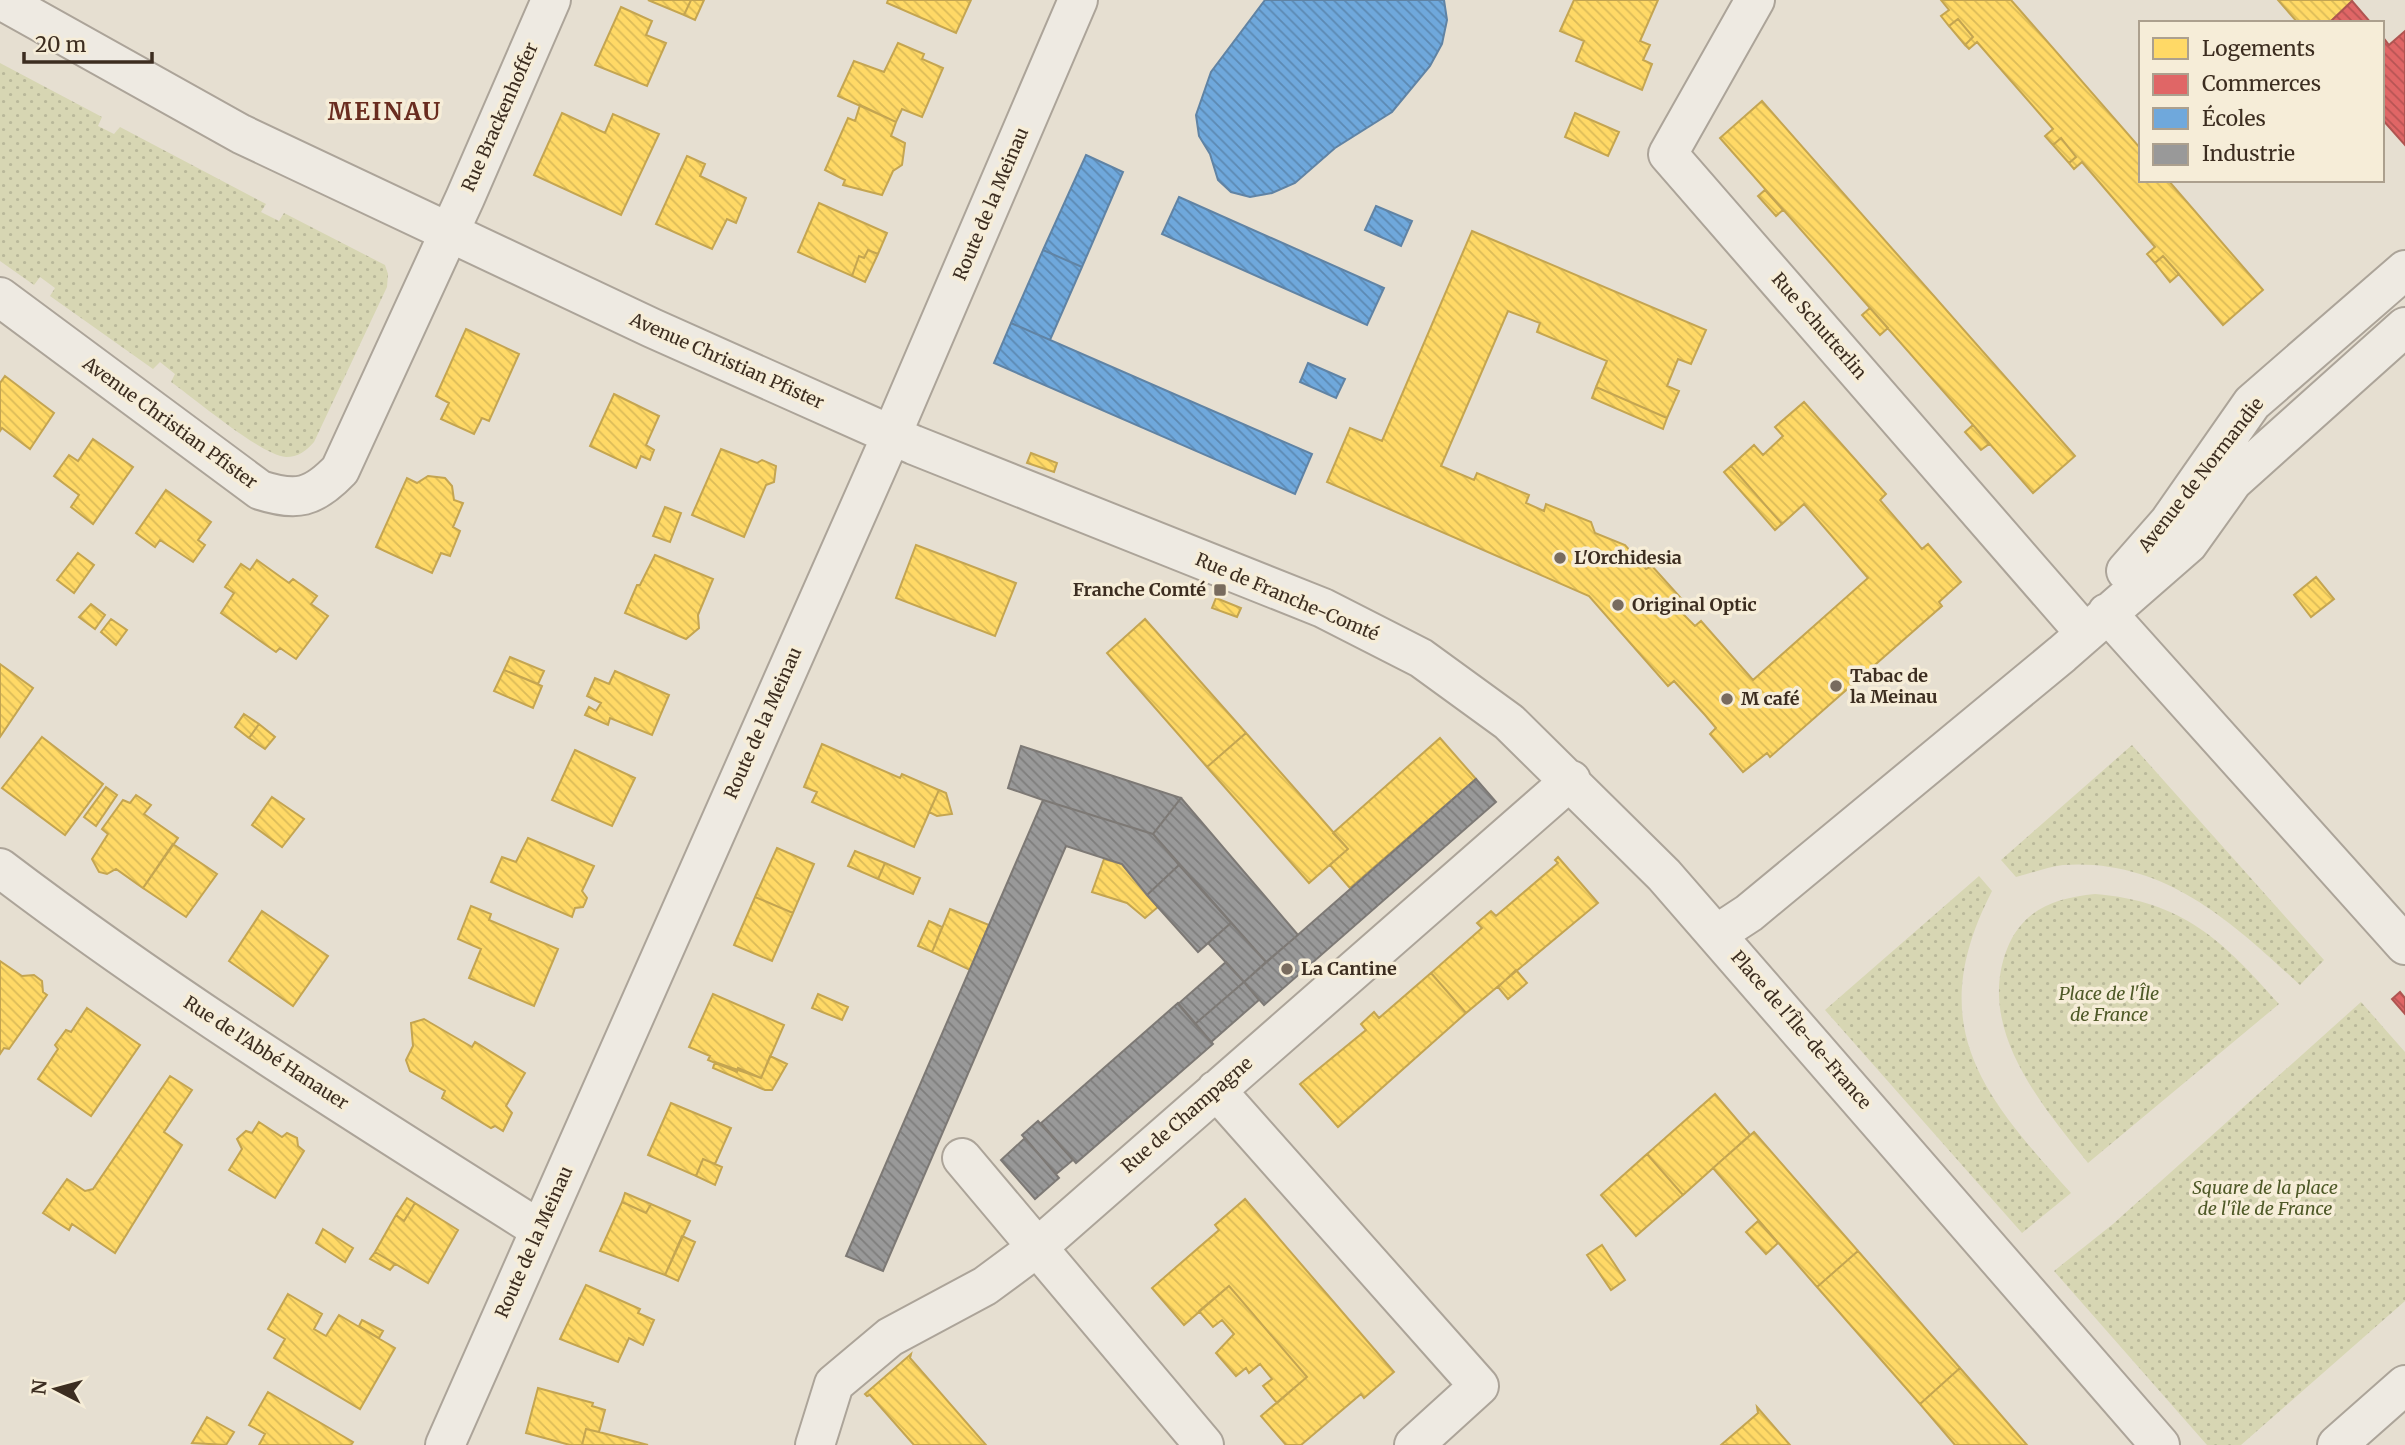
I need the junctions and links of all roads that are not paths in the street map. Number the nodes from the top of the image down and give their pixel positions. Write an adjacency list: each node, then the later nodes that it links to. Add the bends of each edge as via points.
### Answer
1 (1, 0): 5 (street, Avenue Christian Pfister, via 241,134)
2 (551, 0): 5 (street, Rue Brackenhoffer)
3 (1078, 0): 9 (street, Route de la Meinau)
4 (1755, 0): 10 (street, Rue Schutterlin, via 1668,154)
5 (449, 234): 7 (street, Avenue Christian Pfister, via 340,470 322,489 304,496 282,497 260,490); 9 (street, Avenue Christian Pfister)
6 (2405, 270): 10 (street, Avenue de Normandie, via 2252,403 2169,522 2112,588)
7 (0, 297)
8 (2405, 327): 10 (street, Avenue de Normandie, via 2233,481 2188,544)
9 (892, 434): 11 (street, Rue de Franche-Comté, via 1375,632 1467,689); 17 (street, Route de la Meinau)
10 (2096, 623): 13 (street, Place de l'Île-de-France, via 1749,913); 14 (street)
11 (1571, 780): 13 (street, Rue de Franche-Comté); 15 (street, Rue de Champagne)
12 (0, 868): 17 (street, Rue de l'Abbé Hanauer, via 239,1036)
13 (1717, 934): 24 (street, Place de l'Île-de-France)
14 (2405, 946)
15 (1216, 1090): 18 (street, Rue de Champagne); 23 (street, via 1479,1386)
16 (962, 1158): 18 (street)
17 (539, 1230): 20 (street, Route de la Meinau)
18 (1039, 1246): 21 (street, Rue de Champagne, via 985,1286 890,1336 834,1384); 22 (street)
19 (2405, 1385): 25 (street)
20 (445, 1445)
21 (815, 1445)
22 (1205, 1445)
23 (1414, 1445)
24 (2160, 1445)
25 (2337, 1445)

